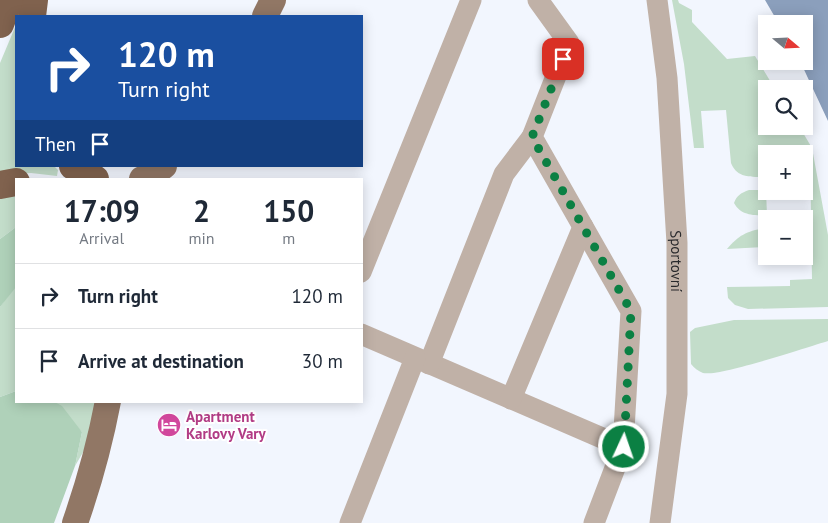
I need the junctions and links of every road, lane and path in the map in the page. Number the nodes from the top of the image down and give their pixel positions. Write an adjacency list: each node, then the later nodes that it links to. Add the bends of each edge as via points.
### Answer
1 (9, 0): 9 (highway)
2 (34, 0): 7 (highway)
3 (273, 0): 8 (main road)
4 (471, 0): 18 (street)
5 (538, 0): 10 (street, via 569,43)
6 (657, 0): 27 (street, Sportovní, via 667,78 677,243 677,394)
7 (32, 15)
8 (266, 15)
9 (0, 24)
10 (532, 137): 17 (street); 20 (street, via 504,174)
11 (75, 167): 13 (highway)
12 (162, 167): 14 (main road)
13 (93, 178)
14 (144, 178)
15 (15, 182): 16 (highway)
16 (0, 185)
17 (583, 226): 21 (street); 23 (street, via 631,311)
18 (363, 267)
19 (363, 335): 20 (street)
20 (422, 361): 21 (street); 25 (street)
21 (511, 399): 23 (street)
22 (108, 403): 24 (main road, via 88,486)
23 (624, 447): 26 (street)
24 (75, 523)
25 (350, 523)
26 (594, 523)
27 (660, 523)

